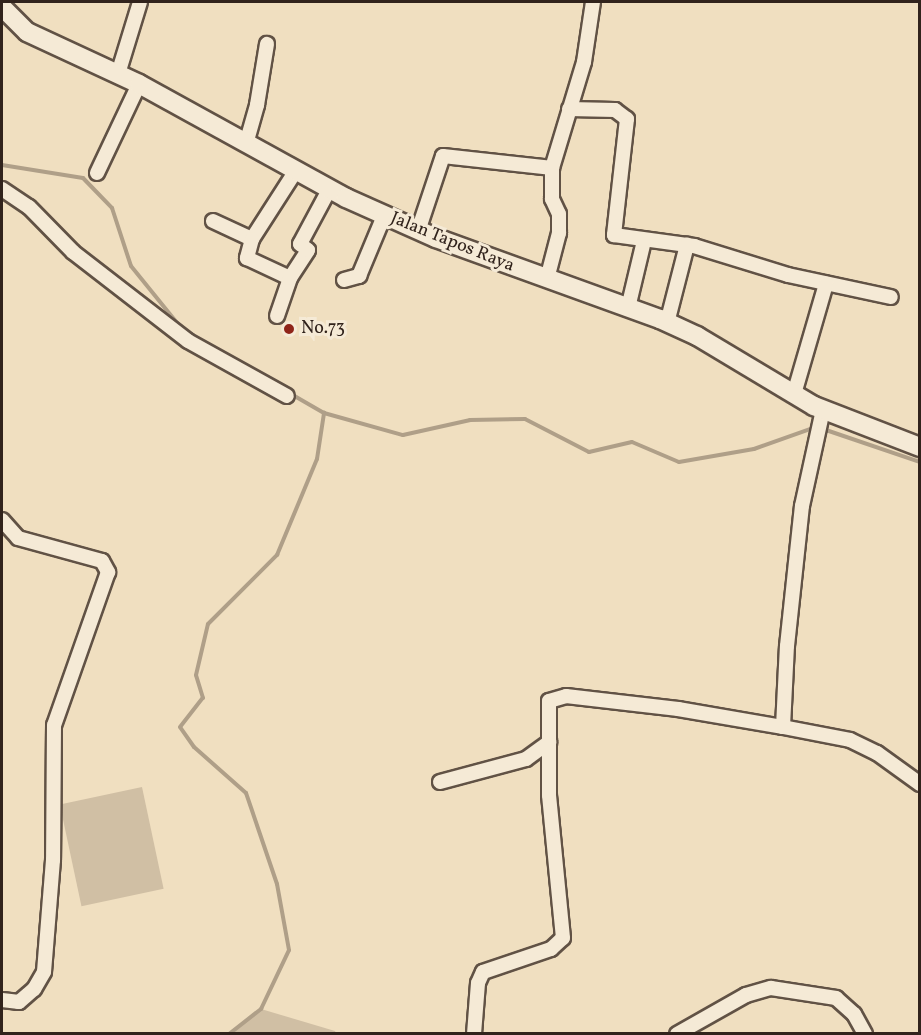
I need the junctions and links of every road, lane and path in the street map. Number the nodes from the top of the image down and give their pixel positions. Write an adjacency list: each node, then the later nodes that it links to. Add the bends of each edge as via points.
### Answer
1 (140, 2): 5 (street)
2 (593, 2): 7 (street, via 584,62)
3 (2, 7): 5 (main road, Jalan Tapos Raya, via 27,32)
4 (267, 44): 8 (street)
5 (118, 74): 6 (main road, Jalan Tapos Raya)
6 (139, 84): 8 (main road, Jalan Tapos Raya); 11 (street)
7 (569, 110): 9 (street); 18 (street, via 615,110 627,119 611,229 614,235)
8 (246, 144): 10 (main road, Jalan Tapos Raya)
9 (552, 168): 16 (street, via 484,164 454,156 439,159); 21 (street, via 552,199 559,214 559,233)
10 (295, 172): 13 (main road, Jalan Tapos Raya); 17 (street)
11 (97, 173)
12 (2, 189): 29 (street, via 29,207 73,252 189,341)
13 (329, 190): 14 (main road, Jalan Tapos Raya); 20 (street, via 300,244 308,250)
14 (384, 216): 16 (main road, Jalan Tapos Raya); 22 (street, via 359,276)
15 (213, 221): 17 (street)
16 (418, 231): 21 (main road, Jalan Tapos Raya)
17 (252, 239): 20 (street, via 247,258)
18 (644, 241): 19 (street); 25 (street)
19 (687, 245): 23 (street); 27 (street)
20 (290, 278): 26 (street)
21 (547, 279): 25 (main road, Jalan Tapos Raya)
22 (344, 280)
23 (826, 284): 24 (street); 28 (street)
24 (891, 297)
25 (628, 308): 27 (main road, Jalan Tapos Raya)
26 (277, 316)
27 (667, 323): 28 (main road, Jalan Tapos Raya, via 697,336)
28 (794, 394): 30 (main road, Jalan Tapos Raya)
29 (287, 396)
30 (822, 418): 31 (main road, Jalan Tapos Raya); 33 (street, via 801,518 787,645)
31 (920, 447)
32 (2, 520): 37 (street, via 18,538 102,561 108,572 54,724 53,860 44,972 34,989 19,1002)
33 (783, 727): 34 (street, via 678,709 558,696 549,701); 36 (street, via 850,740 877,753)
34 (549, 742): 35 (street, via 526,759); 39 (street, via 549,795 563,938 551,949 483,972 478,983)
35 (440, 782)
36 (920, 784)
37 (2, 1000)
38 (684, 1031): 40 (street, via 746,995 771,988 836,998 854,1014)
39 (474, 1034)
40 (865, 1034)

